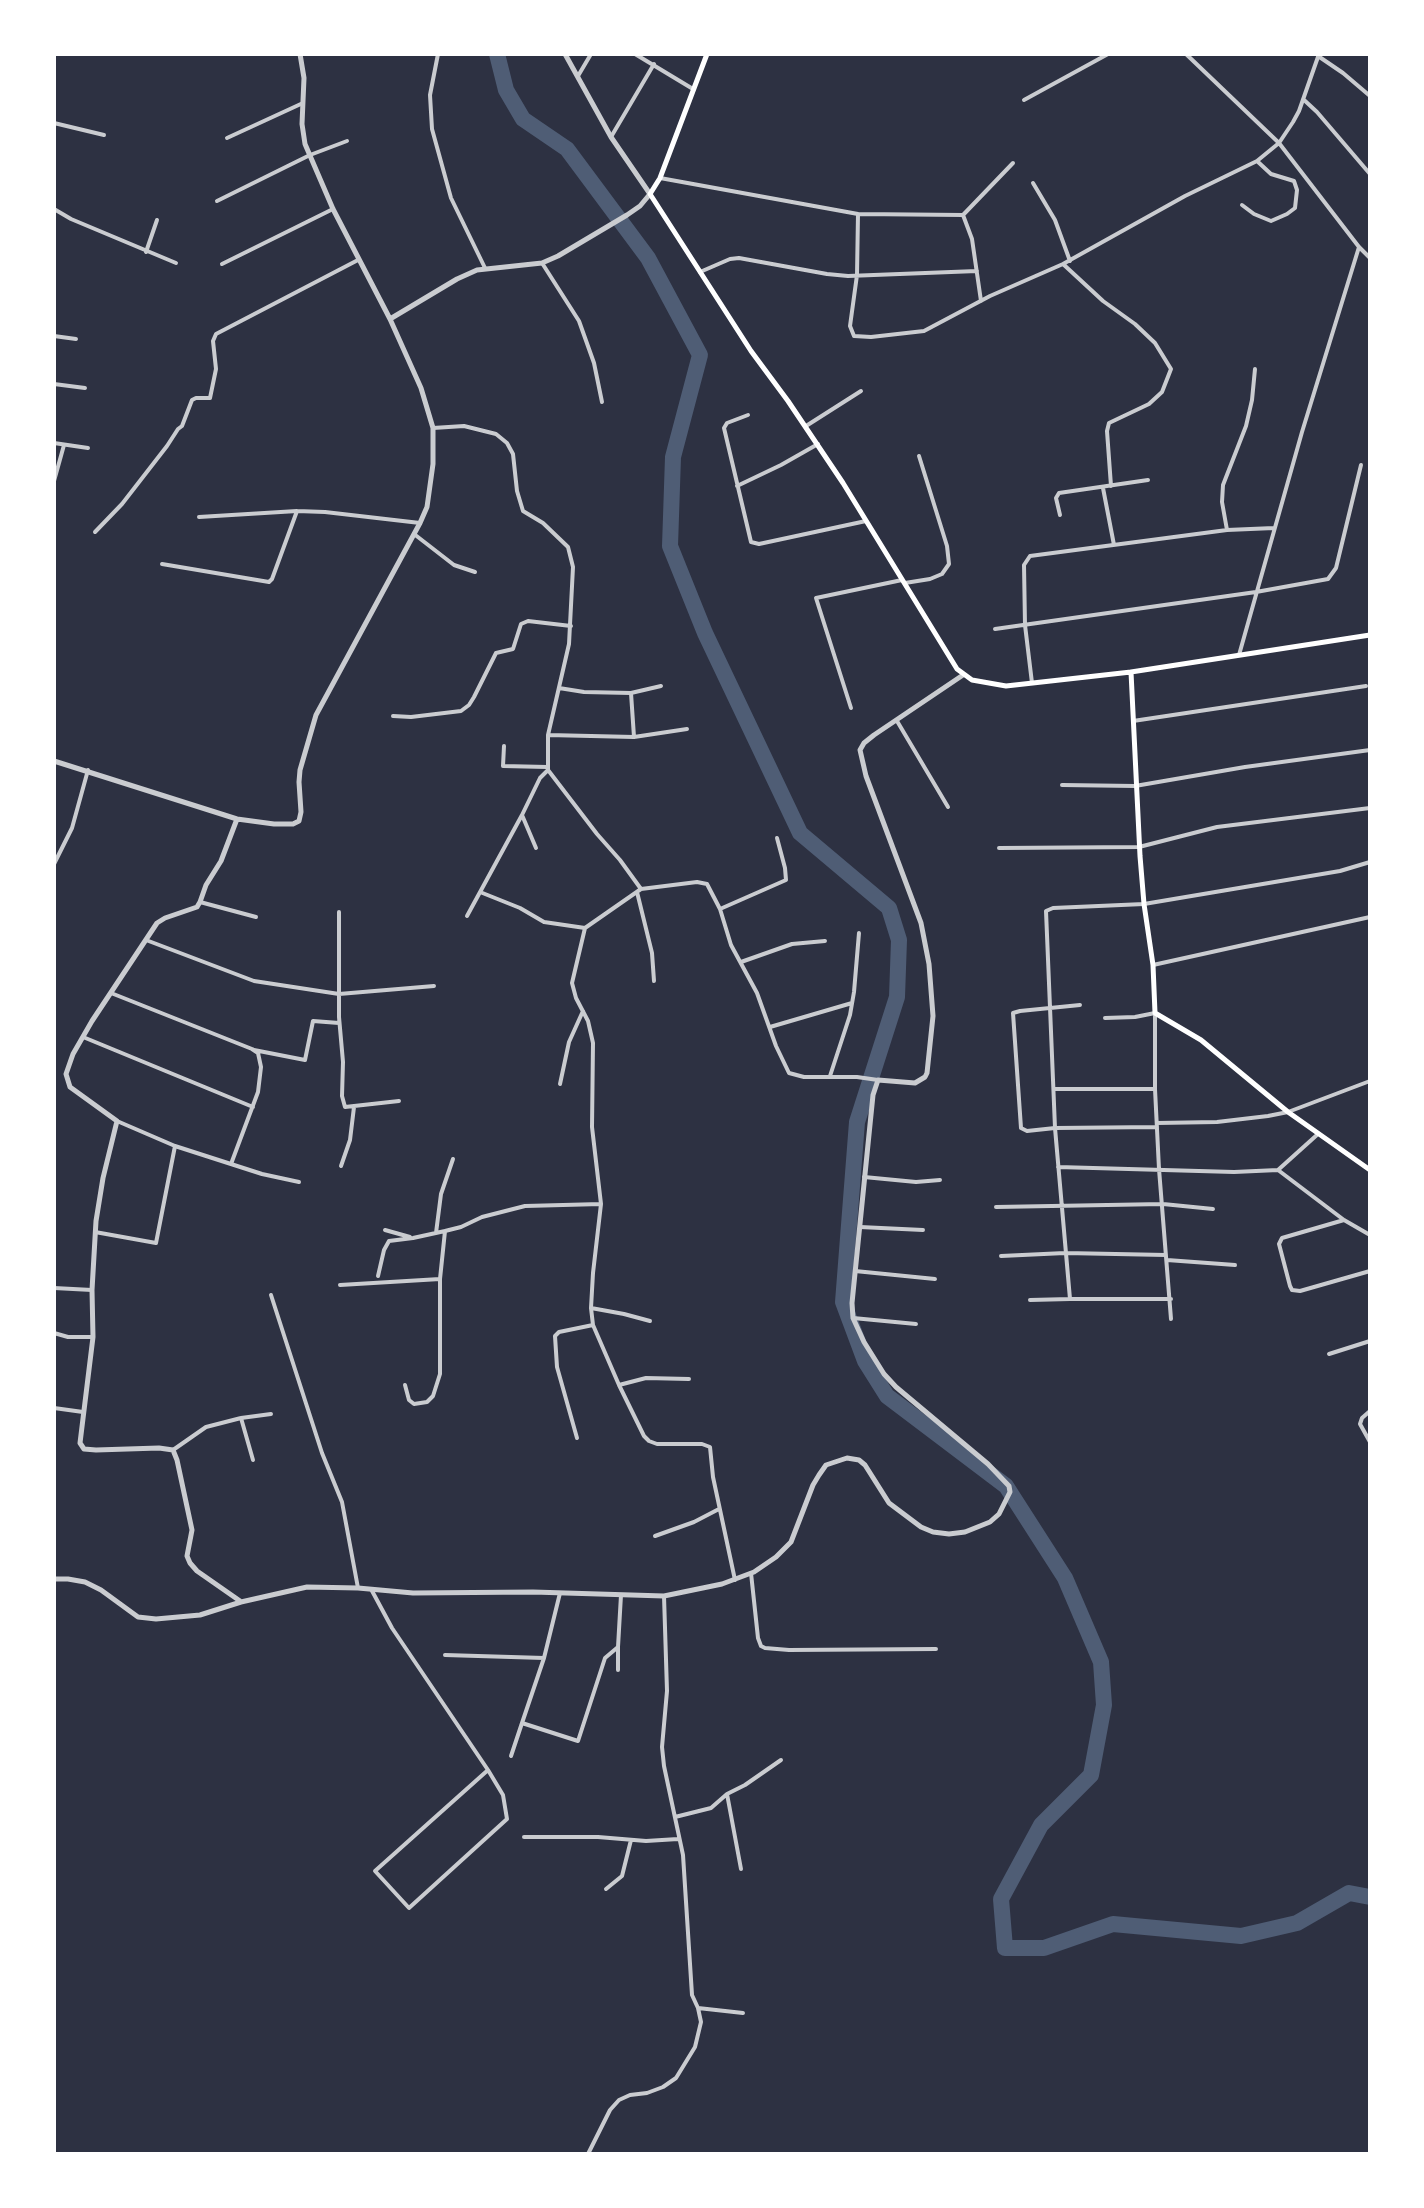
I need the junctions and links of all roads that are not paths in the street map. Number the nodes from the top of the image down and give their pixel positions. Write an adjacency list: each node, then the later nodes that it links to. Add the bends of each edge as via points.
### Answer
1 (300, 54): 16 (street)
2 (438, 54): 46 (street, via 430,95 432,129 451,198)
3 (565, 54): 11 (street)
4 (591, 54): 11 (street)
5 (635, 54): 10 (street)
6 (707, 54): 12 (main road)
7 (1108, 54): 15 (street)
8 (1186, 54): 22 (street)
9 (1319, 55): 13 (street); 14 (street)
10 (654, 64): 12 (street); 19 (street)
11 (577, 78): 19 (street)
12 (693, 89): 27 (main road)
13 (1370, 96)
14 (1303, 99): 22 (street); 26 (street)
15 (1024, 100)
16 (303, 103): 20 (street); 23 (street)
17 (54, 123): 18 (street)
18 (104, 135)
19 (611, 137): 29 (street)
20 (227, 138)
21 (347, 141): 23 (street)
22 (1279, 143): 24 (street); 37 (street)
23 (310, 155): 30 (street); 33 (street)
24 (1257, 161): 31 (street, via 1271,174 1294,181 1295,208 1271,221); 41 (street)
25 (1013, 163): 35 (street)
26 (1370, 174)
27 (660, 178): 29 (main road); 34 (street)
28 (1033, 183): 41 (street, via 1055,220)
29 (650, 194): 43 (street, via 627,215); 48 (main road)
30 (217, 201)
31 (1242, 205)
32 (54, 209): 38 (street)
33 (333, 209): 40 (street); 44 (street)
34 (858, 214): 35 (street); 49 (street)
35 (963, 215): 47 (street)
36 (157, 220): 38 (street)
37 (1359, 247): 39 (street); 78 (street)
38 (146, 252): 42 (street)
39 (1370, 258)
40 (358, 260): 51 (street); 80 (street, via 216,334 210,398 192,400 182,426)
41 (1070, 261): 45 (street)
42 (176, 263)
43 (542, 263): 46 (street); 58 (street, via 579,321)
44 (222, 264)
45 (1063, 264): 50 (street); 71 (street, via 1155,343 1171,369 1162,392 1149,404 1109,423)
46 (485, 268): 51 (street)
47 (977, 271): 49 (street); 50 (street)
48 (699, 273): 49 (street, via 739,258); 60 (main road)
49 (857, 275): 50 (street, via 850,326 854,336 924,331)
50 (981, 301)
51 (390, 319): 61 (street)
52 (54, 336): 53 (street)
53 (76, 339)
54 (1255, 369): 79 (street, via 1246,426 1223,485)
55 (54, 384): 56 (street)
56 (85, 388)
57 (861, 391): 60 (street)
58 (602, 402)
59 (748, 415): 70 (street, via 724,428)
60 (805, 427): 63 (main road)
61 (433, 428): 77 (street, via 427,507); 88 (street, via 464,426 496,434 507,443 523,511 568,547 573,567)
62 (54, 443): 64 (street)
63 (818, 444): 70 (street); 76 (main road)
64 (64, 445): 65 (street); 69 (street)
65 (88, 448)
66 (919, 456): 85 (street, via 949,564 930,579)
67 (1361, 465): 86 (street, via 1333,574)
68 (1148, 480): 71 (street)
69 (54, 481)
70 (737, 486): 76 (street, via 754,544)
71 (1111, 486): 72 (street)
72 (1103, 488): 74 (street, via 1059,493); 82 (street)
73 (297, 511): 75 (street); 77 (street); 83 (street, via 269,582)
74 (1060, 515)
75 (199, 517)
76 (866, 521): 85 (main road)
77 (420, 523): 81 (street)
78 (1274, 528): 79 (street); 86 (street)
79 (1227, 530): 82 (street)
80 (95, 532)
81 (414, 534): 84 (street, via 454,565); 116 (street, via 316,715 300,770 299,821)
82 (1114, 545): 87 (street, via 1030,556 1024,565)
83 (162, 564)
84 (475, 572)
85 (904, 581): 93 (main road); 99 (street, via 816,598)
86 (1256, 592): 87 (street); 91 (street)
87 (1025, 625): 89 (street); 94 (street)
88 (571, 626): 97 (street); 100 (street, via 521,624 513,649 496,653 461,711)
89 (995, 629)
90 (1370, 635): 91 (main road)
91 (1239, 656): 92 (main road)
92 (1131, 672): 94 (main road); 102 (main road)
93 (963, 675): 94 (main road, via 993,685); 101 (street)
94 (1032, 683)
95 (661, 686): 98 (street)
96 (1366, 686): 102 (street)
97 (559, 688): 98 (street); 104 (street)
98 (631, 693): 105 (street)
99 (851, 708)
100 (393, 716)
101 (897, 721): 113 (street); 153 (street, via 864,743 860,754 921,923 933,1016 923,1079)
102 (1133, 721): 112 (main road)
103 (687, 729): 105 (street)
104 (548, 735): 105 (street); 109 (street)
105 (634, 737)
106 (504, 746): 109 (street, via 503,766)
107 (1370, 750): 112 (street)
108 (54, 761): 110 (street)
109 (548, 768): 115 (street); 123 (street)
110 (88, 770): 116 (street); 122 (street, via 72,828)
111 (1062, 785): 112 (street)
112 (1135, 786): 118 (main road)
113 (948, 807)
114 (1370, 808): 118 (street, via 1217,827)
115 (522, 815): 119 (street); 124 (street)
116 (237, 819): 125 (street)
117 (777, 838): 127 (street, via 786,880)
118 (1139, 847): 120 (street); 126 (main road)
119 (536, 848)
120 (999, 848)
121 (1370, 862): 126 (street)
122 (54, 864)
123 (639, 891): 127 (street, via 704,882); 132 (street); 138 (street)
124 (480, 892): 129 (street); 132 (street, via 544,922)
125 (200, 902): 130 (street); 134 (street, via 157,923)
126 (1144, 904): 137 (main road); 144 (street, via 1046,911)
127 (720, 909): 136 (street)
128 (339, 912): 141 (street)
129 (467, 916)
130 (256, 917)
131 (1370, 917): 137 (street)
132 (585, 928): 145 (street, via 572,983)
133 (859, 933): 142 (street)
134 (146, 940): 140 (street); 141 (street, via 254,981)
135 (825, 941): 136 (street, via 792,944)
136 (741, 962): 149 (street)
137 (1153, 965): 146 (main road)
138 (654, 981)
139 (434, 986): 141 (street)
140 (111, 993): 150 (street); 151 (street)
141 (339, 994): 148 (street)
142 (852, 1003): 149 (street); 152 (street)
143 (1080, 1005): 144 (street)
144 (1050, 1008): 156 (street); 164 (street, via 1015,1011 1013,1017 1021,1128)
145 (583, 1011): 155 (street, via 569,1042); 177 (street, via 593,1043 592,1127)
146 (1155, 1013): 147 (street); 157 (street); 161 (main road, via 1201,1040)
147 (1105, 1018)
148 (339, 1023): 151 (street, via 313,1021 305,1060); 160 (street, via 342,1102)
149 (770, 1027): 152 (street, via 789,1073)
150 (83, 1037): 159 (street); 162 (street, via 66,1080 82,1098)
151 (252, 1049): 159 (street, via 261,1067)
152 (830, 1076): 153 (street)
153 (876, 1080): 174 (street)
154 (1370, 1081): 161 (street)
155 (560, 1084)
156 (1053, 1089): 157 (street); 164 (street)
157 (1155, 1089): 163 (street)
158 (399, 1101): 160 (street)
159 (253, 1107): 168 (street)
160 (354, 1107): 169 (street)
161 (1288, 1112): 163 (street); 165 (main road)
162 (117, 1121): 166 (street); 187 (street)
163 (1157, 1125): 164 (street); 171 (street)
164 (1055, 1128): 170 (street)
165 (1318, 1134): 172 (street); 173 (main road)
166 (175, 1146): 168 (street); 187 (street, via 156,1243)
167 (453, 1159): 188 (street)
168 (231, 1164): 176 (street)
169 (341, 1166)
170 (1058, 1167): 171 (street); 179 (street)
171 (1159, 1169): 172 (street); 178 (street)
172 (1278, 1170): 182 (street)
173 (1370, 1170)
174 (864, 1177): 175 (street); 183 (street)
175 (940, 1180)
176 (299, 1182)
177 (601, 1204): 186 (street, via 525,1206); 207 (street)
178 (1163, 1204): 179 (street); 181 (street); 193 (street)
179 (1061, 1206): 180 (street); 191 (street)
180 (996, 1207)
181 (1213, 1209)
182 (1344, 1220): 189 (street); 196 (street, via 1282,1238 1279,1244 1292,1290)
183 (860, 1227): 185 (street); 195 (street)
184 (385, 1230): 190 (street)
185 (923, 1230)
186 (445, 1231): 188 (street); 198 (street)
187 (95, 1232): 202 (street)
188 (436, 1233): 190 (street)
189 (1370, 1235)
190 (413, 1238): 197 (street, via 389,1241)
191 (1065, 1253): 192 (street); 193 (street); 204 (street)
192 (1001, 1256)
193 (1167, 1258): 194 (street); 205 (street)
194 (1235, 1265)
195 (855, 1271): 199 (street); 208 (street)
196 (1370, 1271)
197 (378, 1276)
198 (440, 1279): 200 (street); 218 (street, via 440,1374 433,1396 414,1404)
199 (935, 1279)
200 (340, 1285)
201 (54, 1288): 202 (street)
202 (92, 1290): 214 (street)
203 (271, 1295): 234 (street, via 342,1502)
204 (1070, 1299): 205 (street); 206 (street)
205 (1171, 1299): 209 (street)
206 (1030, 1300)
207 (591, 1308): 210 (street); 212 (street)
208 (853, 1318): 211 (street); 231 (street, via 884,1374 988,1464 1010,1492 990,1522 965,1532 933,1532 889,1503 865,1465 847,1458 826,1465 791,1542)
209 (1171, 1319)
210 (650, 1321)
211 (916, 1324)
212 (593, 1325): 219 (street); 225 (street, via 555,1336 557,1367)
213 (54, 1333): 214 (street)
214 (93, 1337): 222 (street)
215 (1370, 1341): 216 (street)
216 (1329, 1354)
217 (689, 1379): 219 (street, via 646,1378)
218 (405, 1385)
219 (619, 1385): 229 (street, via 649,1441 710,1447)
220 (54, 1408): 222 (street)
221 (1370, 1411): 226 (street, via 1360,1424)
222 (85, 1412): 227 (street, via 80,1437 84,1449)
223 (271, 1414): 224 (street)
224 (241, 1418): 227 (street, via 206,1427); 228 (street)
225 (577, 1438)
226 (1370, 1442)
227 (173, 1450): 239 (street, via 192,1530 190,1563)
228 (253, 1460)
229 (719, 1509): 230 (street); 233 (street)
230 (655, 1536)
231 (751, 1573): 233 (street); 241 (street, via 761,1646)
232 (54, 1579): 239 (street, via 85,1582 145,1619 200,1615)
233 (735, 1580): 238 (street)
234 (358, 1588): 235 (street); 239 (street, via 307,1587)
235 (371, 1589): 236 (street); 248 (street)
236 (560, 1593): 237 (street); 243 (street)
237 (621, 1595): 238 (street); 240 (street)
238 (664, 1596): 250 (street, via 667,1691 662,1747)
239 (241, 1602)
240 (618, 1647): 244 (street); 245 (street, via 605,1658 578,1741)
241 (936, 1649)
242 (445, 1655): 243 (street)
243 (544, 1658): 245 (street)
244 (618, 1670)
245 (522, 1723): 246 (street)
246 (511, 1756)
247 (781, 1760): 249 (street)
248 (488, 1770): 248 (street, via 503,1795 507,1819 409,1908 375,1871)
249 (727, 1794): 250 (street, via 707,1810); 254 (street)
250 (675, 1817): 252 (street)
251 (524, 1837): 253 (street)
252 (678, 1839): 253 (street); 256 (street, via 692,1995)
253 (631, 1840): 255 (street, via 622,1876)
254 (741, 1869)
255 (606, 1889)
256 (698, 2008): 257 (street); 258 (street, via 701,2022 695,2047 676,2078 619,2100)
257 (743, 2013)
258 (588, 2154)

